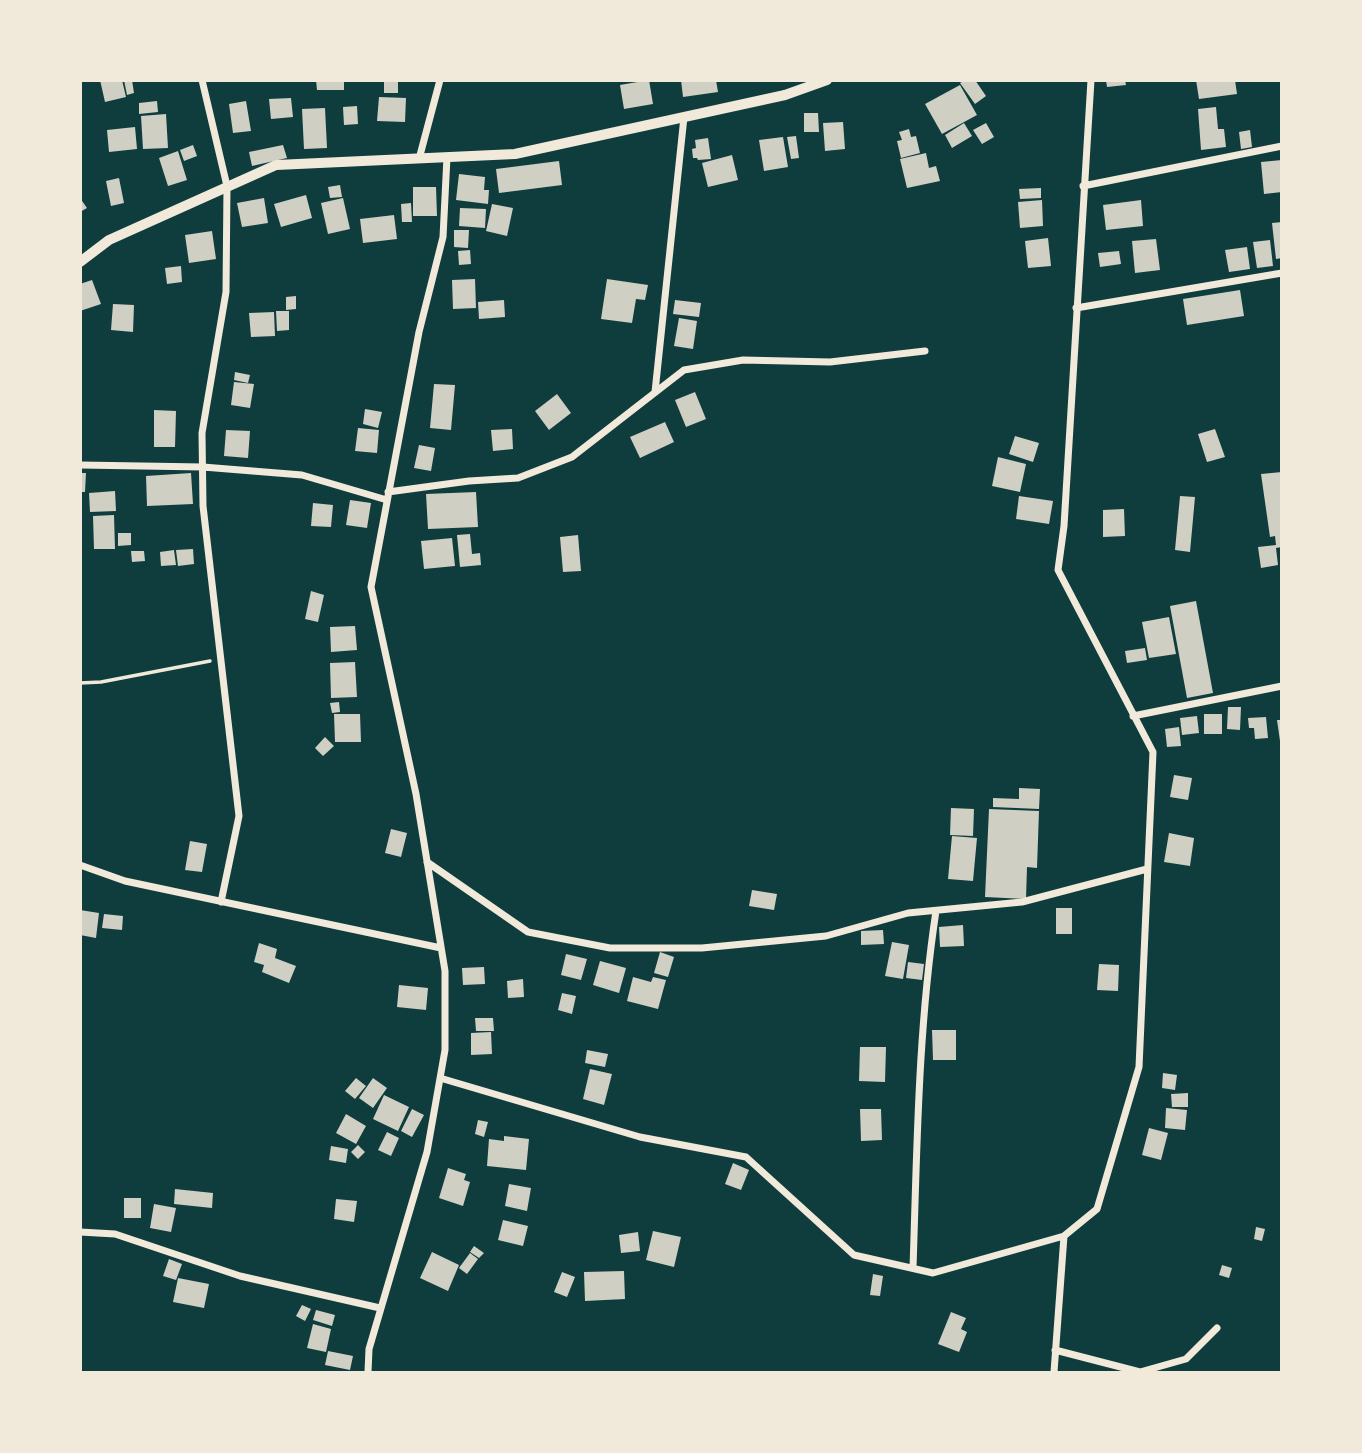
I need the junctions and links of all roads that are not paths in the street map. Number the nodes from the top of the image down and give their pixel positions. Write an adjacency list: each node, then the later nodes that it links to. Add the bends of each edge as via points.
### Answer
1 (202, 80): 10 (street)
2 (440, 80): 8 (street)
3 (827, 80): 5 (main road, via 785,95)
4 (1091, 80): 9 (street)
5 (684, 117): 7 (main road, via 515,154); 15 (street)
6 (1282, 146): 9 (street)
7 (447, 158): 8 (main road); 18 (street, via 443,237 419,332)
8 (419, 159): 10 (main road, via 276,166)
9 (1083, 186): 13 (street)
10 (227, 187): 11 (main road, via 109,240); 17 (street, via 226,292 202,433)
11 (80, 262)
12 (1282, 273): 13 (street)
13 (1076, 308): 20 (street, via 1058,570)
14 (925, 351): 15 (street, via 830,362 743,360 684,370)
15 (655, 392): 18 (street, via 572,457 518,478 469,481)
16 (80, 465): 17 (street)
17 (203, 467): 18 (street, via 302,475); 24 (street, via 203,506 239,816)
18 (388, 496): 21 (street, via 370,587)
19 (1282, 686): 20 (street)
20 (1133, 716): 23 (street, via 1153,752)
21 (427, 862): 25 (street, via 528,932 610,948 702,948 826,936 908,913); 26 (street)
22 (80, 865): 24 (street, via 125,881)
23 (1147, 869): 25 (street, via 1022,902); 29 (street, via 1139,1067 1097,1209)
24 (221, 902): 26 (street)
25 (936, 911): 30 (street, via 920,1047)
26 (441, 948): 27 (street, via 445,1050)
27 (440, 1078): 30 (street, via 640,1137 746,1157 854,1255); 31 (street, via 426,1152)
28 (80, 1232): 31 (street, via 116,1234 240,1276)
29 (1064, 1236): 30 (street, via 933,1273); 33 (street)
30 (913, 1268)
31 (380, 1308): 34 (street)
32 (1217, 1328): 33 (street, via 1186,1359 1140,1372)
33 (1055, 1350): 35 (street)
34 (368, 1373)
35 (1054, 1373)

